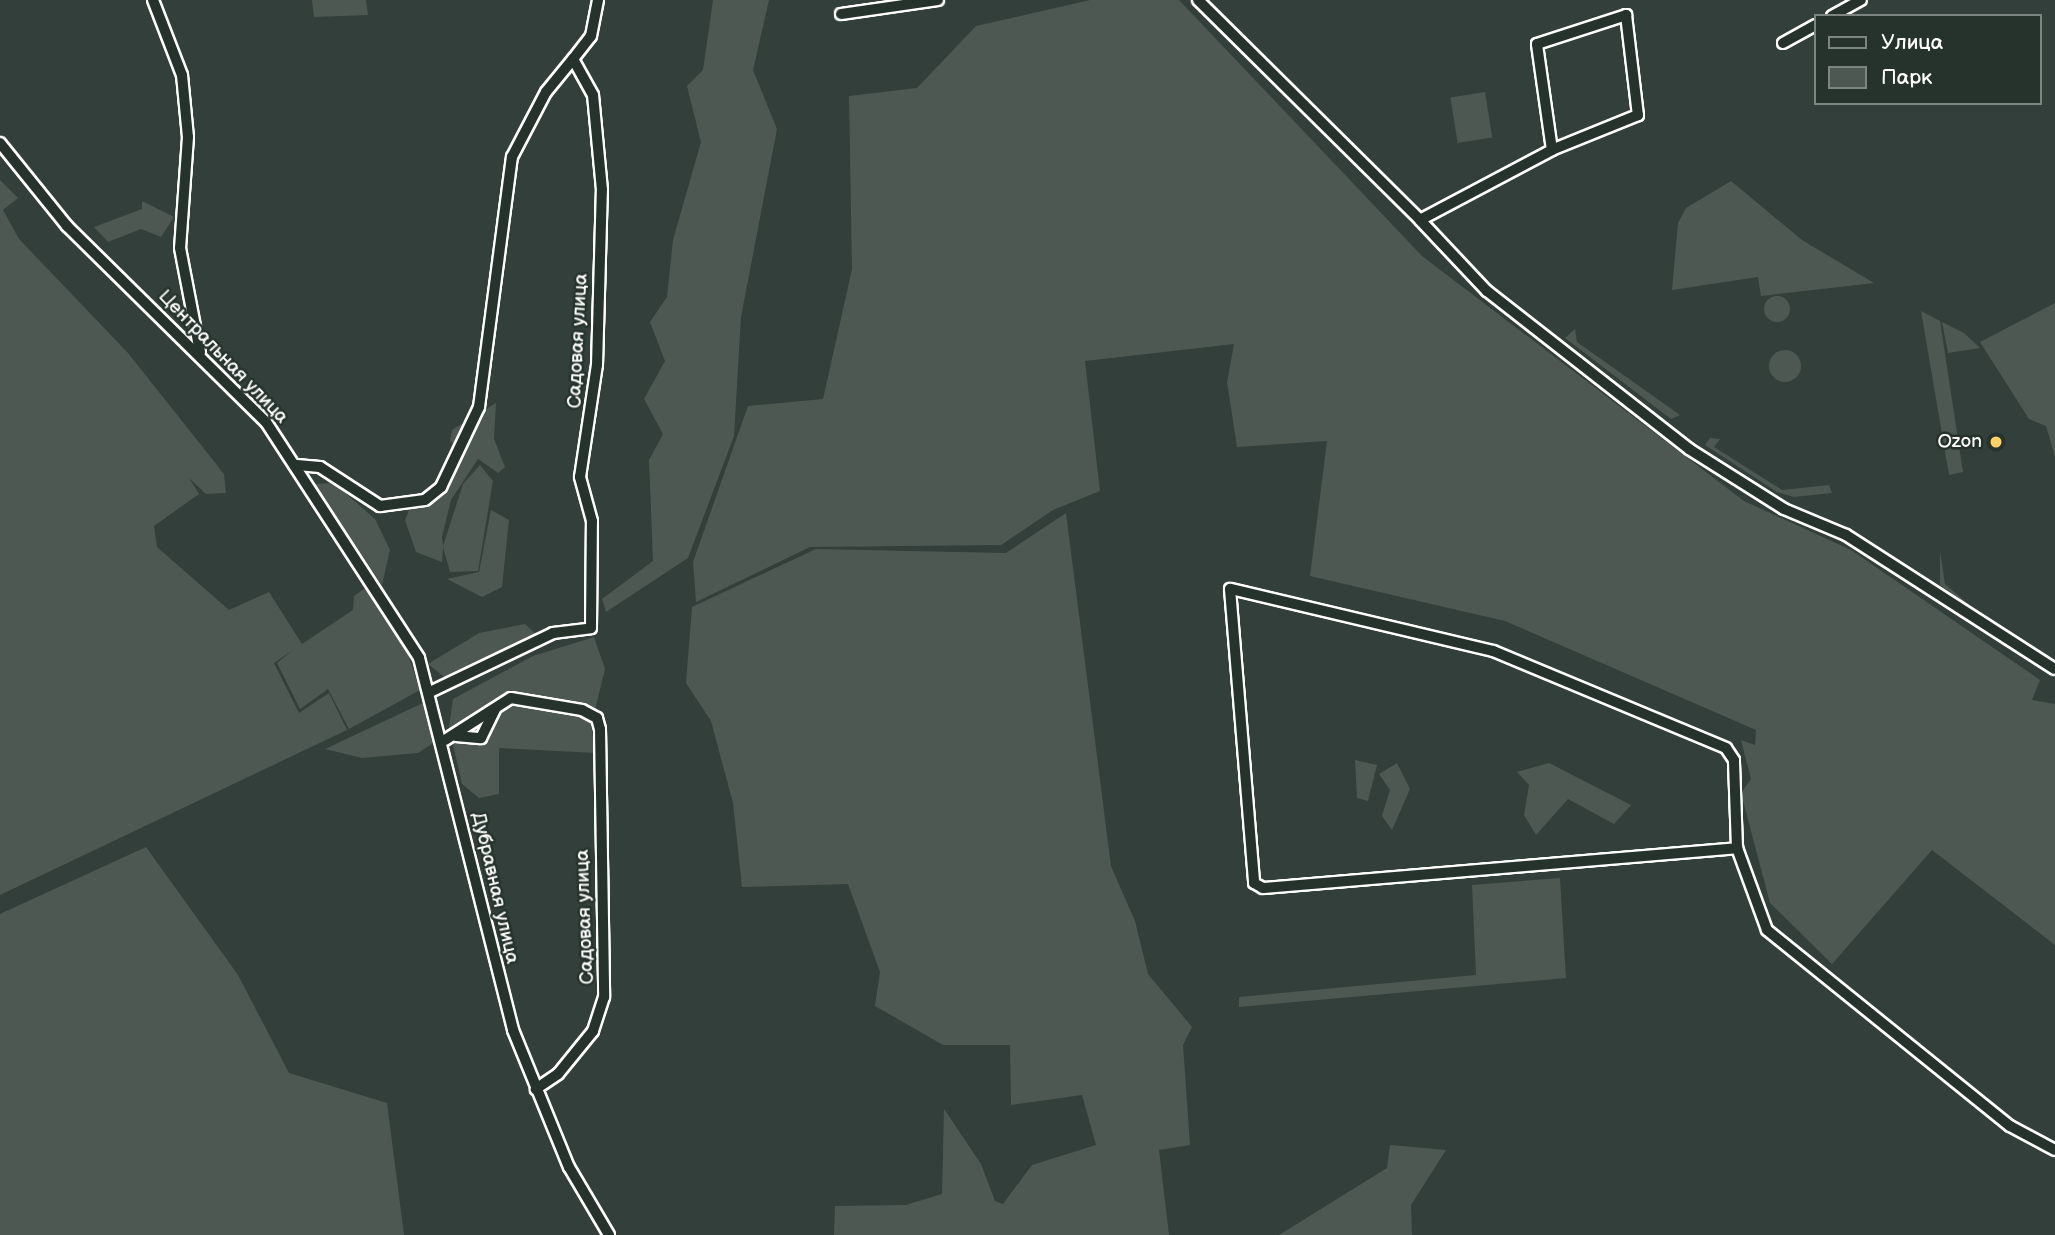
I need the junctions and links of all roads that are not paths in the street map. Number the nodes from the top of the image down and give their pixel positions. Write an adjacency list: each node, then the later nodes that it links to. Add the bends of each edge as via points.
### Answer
1 (153, 0): 15 (street, via 182,75 188,137 180,248)
2 (598, 0): 11 (street, via 591,36)
3 (938, 0): 6 (street)
4 (1198, 0): 14 (street)
5 (1861, 0): 7 (street)
6 (907, 2): 8 (street)
7 (1836, 14)
8 (841, 15)
9 (1814, 26): 10 (street)
10 (1783, 43)
11 (573, 59): 16 (street, via 547,92 512,157 479,407 441,486 405,505 371,505 320,467); 18 (street, Садовая улица, via 593,95 602,190 597,365 580,477 592,521 590,628 553,633)
12 (0, 143): 15 (street, Центральная улица, via 67,226)
13 (1552, 150): 13 (street, via 1638,114 1626,15 1537,44); 14 (street)
14 (1420, 220): 17 (street, via 1487,291 1678,442 1783,509 1846,535)
15 (200, 352): 16 (street, Центральная улица)
16 (298, 465): 18 (street, Центральная улица, via 419,658)
17 (2055, 669)
18 (430, 692): 21 (street, Дубравная улица)
19 (495, 709): 20 (street); 20 (street, via 481,738); 23 (street, Садовая улица, via 511,698 597,718 604,997 593,1031 558,1074)
20 (456, 736): 21 (street)
21 (445, 740): 23 (street, Дубравная улица, via 476,896)
22 (1737, 848): 22 (street, via 1263,888 1249,872 1230,589 1493,651 1726,748 1734,760); 24 (street, via 1767,930 2010,1126)
23 (536, 1089): 25 (street, Дубравная улица, via 569,1167)
24 (2055, 1150)
25 (609, 1235)

